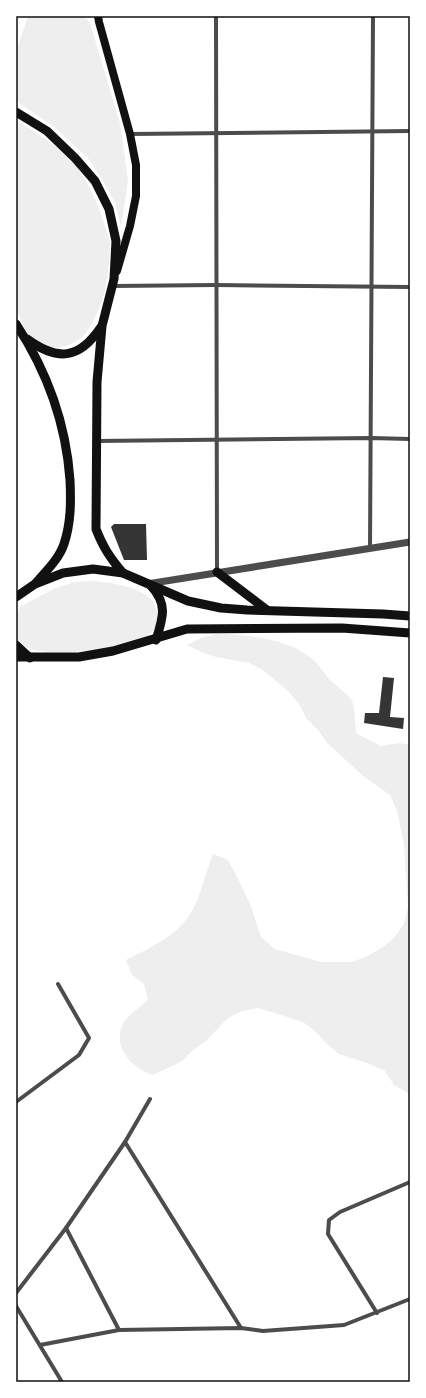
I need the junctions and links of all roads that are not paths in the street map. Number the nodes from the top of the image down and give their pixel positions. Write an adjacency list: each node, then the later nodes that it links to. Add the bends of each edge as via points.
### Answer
1 (216, 16): 7 (street)
2 (373, 16): 5 (street)
3 (97, 18): 8 (main road)
4 (16, 112): 9 (main road, via 46,131 95,181 109,209 116,241)
5 (373, 131): 6 (street); 7 (street); 11 (street)
6 (410, 132)
7 (216, 133): 8 (street); 10 (street)
8 (130, 134): 9 (main road, via 136,166 136,196)
9 (113, 283): 10 (street); 14 (main road)
10 (216, 285): 11 (street); 17 (street)
11 (372, 285): 12 (street); 16 (street)
12 (410, 287)
13 (16, 324): 15 (main road)
14 (102, 326): 15 (main road, via 80,349 62,355 49,352); 19 (main road, via 96,382)
15 (25, 337): 24 (main road, via 44,375 58,414 68,456 71,498 64,545 54,563)
16 (371, 438): 17 (street); 18 (street); 21 (street)
17 (216, 439): 19 (street); 22 (street)
18 (410, 439)
19 (96, 441): 23 (main road, via 96,529 111,559)
20 (410, 542): 21 (street)
21 (370, 549): 22 (street)
22 (217, 572): 25 (street); 27 (main road)
23 (123, 573): 24 (main road, via 93,569 63,573); 25 (main road)
24 (35, 584): 26 (main road)
25 (148, 584): 27 (main road, via 188,601 221,608); 30 (main road, via 158,594 162,603 163,613)
26 (16, 597)
27 (267, 610): 28 (main road)
28 (410, 616)
29 (410, 632): 30 (main road, via 342,628 187,630)
30 (156, 640): 33 (main road, via 113,651 79,656)
31 (16, 645): 33 (main road)
32 (16, 657): 33 (main road)
33 (30, 658)
34 (58, 984): 36 (street, via 89,1038 79,1055)
35 (150, 1099): 37 (street)
36 (16, 1102)
37 (125, 1142): 39 (street); 44 (street)
38 (410, 1182): 43 (street, via 340,1212 329,1220 328,1234)
39 (66, 1228): 40 (street); 45 (street)
40 (16, 1293)
41 (410, 1299): 43 (street)
42 (16, 1306): 46 (street)
43 (376, 1313): 44 (street, via 344,1325 263,1331)
44 (241, 1328): 45 (street)
45 (119, 1330): 46 (street)
46 (40, 1344): 47 (street)
47 (62, 1382)

